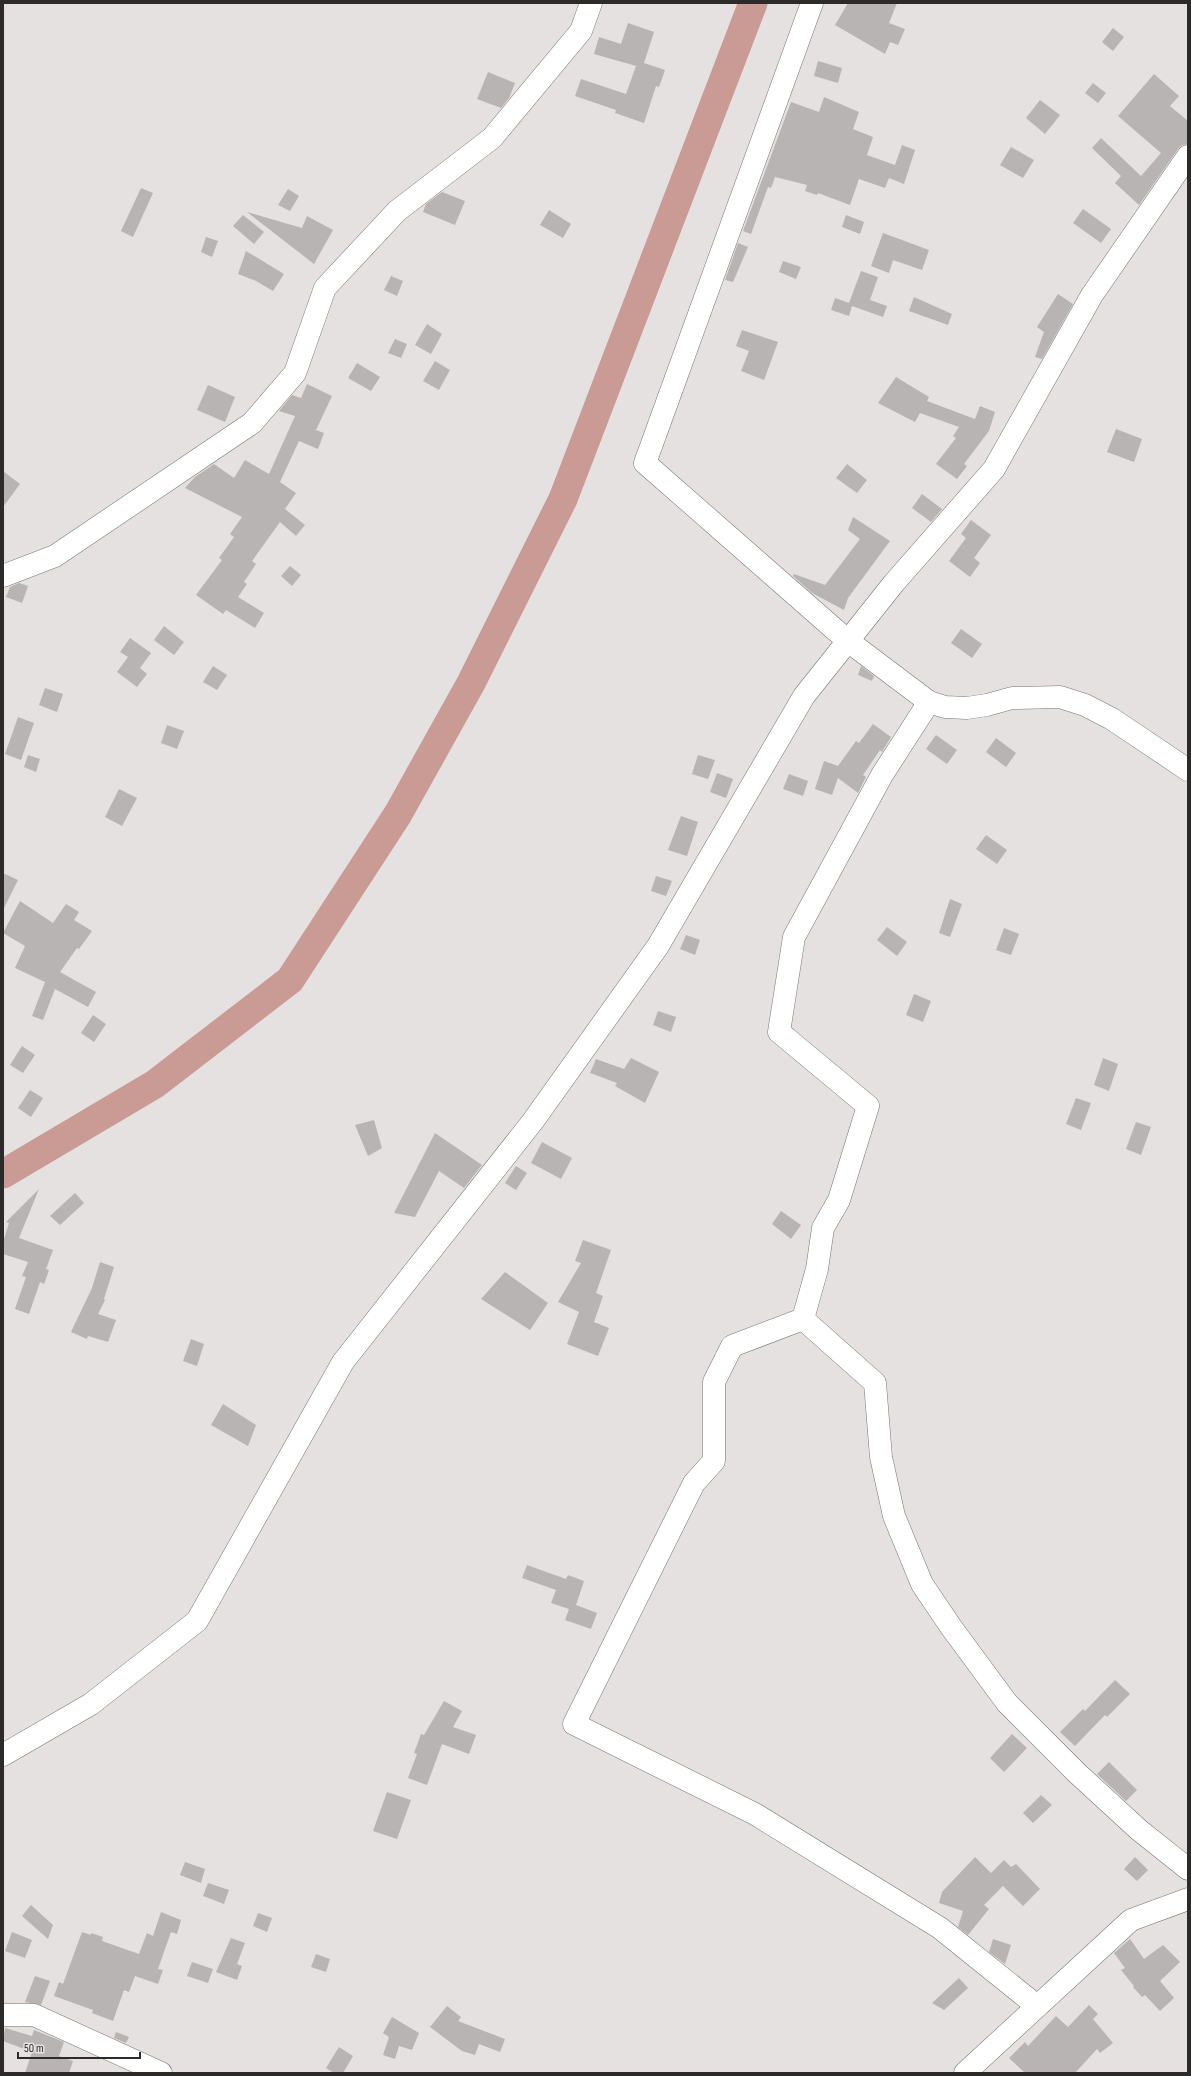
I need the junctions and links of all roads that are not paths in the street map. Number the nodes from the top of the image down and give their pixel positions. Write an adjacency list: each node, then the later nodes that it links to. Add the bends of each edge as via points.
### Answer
1 (591, 3): 4 (street, via 581,31 492,138 397,211 325,288 295,373 252,423 55,556)
2 (812, 3): 5 (street, via 645,462)
3 (1188, 156): 5 (street, via 1092,295 994,469 894,583)
4 (3, 576)
5 (848, 641): 6 (street); 9 (street, via 804,696 658,946 533,1121 343,1362 197,1621 91,1704)
6 (930, 702): 7 (street, via 945,707 967,708 1012,698 1060,697 1085,704 1112,719); 8 (street, via 882,776 794,937 779,1032 868,1106 839,1200 823,1228 817,1269)
7 (1188, 770)
8 (803, 1318): 10 (street, via 875,1383 881,1457 894,1516 922,1584 951,1627 1007,1703 1139,1830); 12 (street, via 732,1346 714,1382 714,1461 694,1484 574,1724 754,1814 940,1928)
9 (3, 1755)
10 (1188, 1869)
11 (1188, 1899): 12 (street, via 1131,1920)
12 (1037, 2006): 15 (street)
13 (3, 2015): 14 (street, via 34,2015)
14 (161, 2073)
15 (965, 2073)

